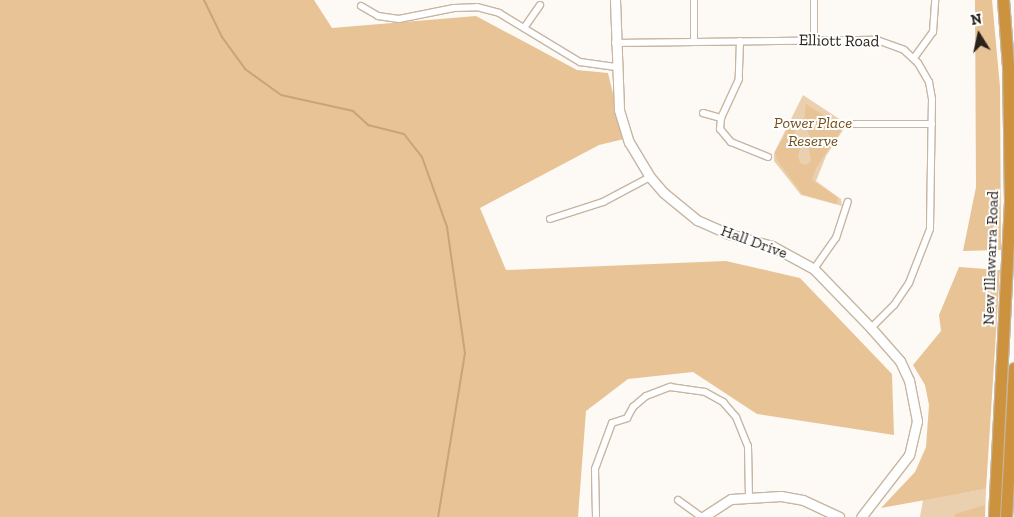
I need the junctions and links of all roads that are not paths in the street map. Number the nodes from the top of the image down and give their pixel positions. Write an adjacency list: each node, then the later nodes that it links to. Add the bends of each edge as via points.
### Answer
1 (615, 0): 12 (street, Hall Drive)
2 (694, 0): 11 (street)
3 (814, 0): 9 (street)
4 (935, 0): 13 (street, via 933,32)
5 (1003, 0): 32 (highway, New Illawarra Road, via 1010,210)
6 (540, 5): 8 (street)
7 (361, 6): 8 (street, via 378,16 400,19 454,8 478,8 499,13)
8 (524, 28): 14 (street, via 580,62)
9 (814, 40): 10 (street, Elliott Road); 13 (street, Elliott Road, via 877,40 895,45)
10 (740, 41): 11 (street, Elliott Road); 16 (street, via 739,79)
11 (694, 42): 12 (street, Elliott Road)
12 (616, 43): 14 (street, Hall Drive)
13 (914, 58): 18 (street, Elliott Road, via 926,75 931,91)
14 (616, 67): 20 (street, Hall Drive, via 617,100 625,131)
15 (703, 113): 16 (street)
16 (721, 118): 19 (street, via 720,129 727,140 758,156)
17 (855, 124): 18 (street)
18 (932, 124): 24 (street, Elliott Road, via 932,214 926,245 905,291)
19 (768, 157)
20 (650, 177): 22 (street, via 603,202); 23 (street, Hall Drive, via 664,194 698,220 730,234 772,246)
21 (848, 202): 23 (street, via 836,238)
22 (550, 219)
23 (814, 269): 24 (street, Hall Drive)
24 (871, 328): 31 (street, Hall Drive, via 900,361 909,380 917,421 909,455)
25 (1014, 368): 33 (highway)
26 (749, 496): 28 (street, via 745,435 736,417 718,398 689,387 664,389 640,400 627,418 612,423 596,465); 29 (street, via 723,502); 30 (street, via 796,498)
27 (678, 500): 29 (street)
28 (596, 517)
29 (702, 517)
30 (839, 517)
31 (861, 517)
32 (994, 517)
33 (1006, 517)

